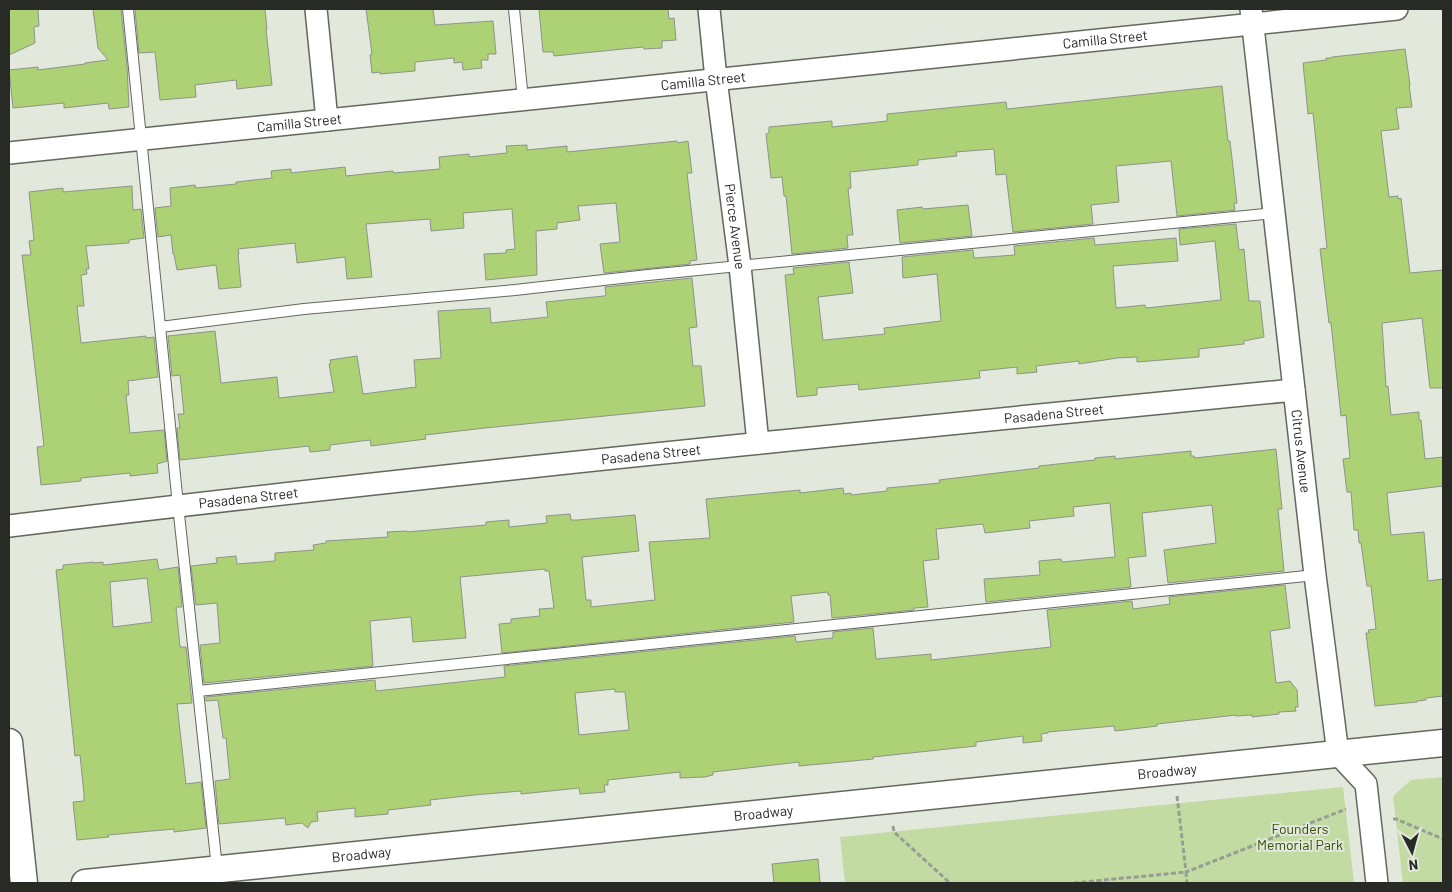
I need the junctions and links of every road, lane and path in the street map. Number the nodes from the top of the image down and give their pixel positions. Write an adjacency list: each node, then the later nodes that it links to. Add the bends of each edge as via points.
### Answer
1 (128, 9): 10 (lane)
2 (316, 9): 9 (street)
3 (514, 9): 8 (lane)
4 (709, 9): 7 (street, Pierce Avenue)
5 (1398, 9): 6 (street, Camilla Street)
6 (1252, 16): 7 (street, Camilla Street); 12 (street, Citrus Avenue)
7 (716, 79): 8 (street, Camilla Street); 13 (street, Pierce Avenue)
8 (524, 100): 9 (street, Camilla Street)
9 (327, 120): 10 (street, Camilla Street)
10 (141, 139): 11 (street, Camilla Street); 14 (lane)
11 (9, 153)
12 (1274, 213): 13 (lane); 15 (street, Citrus Avenue)
13 (740, 266): 14 (lane, via 304,309); 16 (street, Pierce Avenue)
14 (160, 328): 17 (lane)
15 (1294, 390): 16 (street, Pasadena Street); 19 (street, Citrus Avenue)
16 (758, 443): 17 (street, Pasadena Street)
17 (178, 506): 18 (street, Pasadena Street); 20 (lane)
18 (9, 526)
19 (1315, 575): 20 (lane); 23 (street, Citrus Avenue)
20 (198, 691): 28 (lane)
21 (9, 742): 30 (street)
22 (1443, 743): 23 (street, Broadway)
23 (1338, 754): 24 (street, Broadway); 26 (street, via 1366,784)
24 (1175, 771): 25 (street, Broadway); 29 (path)
25 (890, 800): 28 (street, Broadway); 32 (path, via 894,832)
26 (1369, 812): 27 (path, via 1396,819); 29 (path, via 1346,809); 35 (street)
27 (1443, 839)
28 (217, 870): 31 (street, Broadway)
29 (1186, 872): 33 (path); 34 (path)
30 (24, 883)
31 (85, 883)
32 (950, 883)
33 (1074, 883)
34 (1187, 883)
35 (1377, 883)

